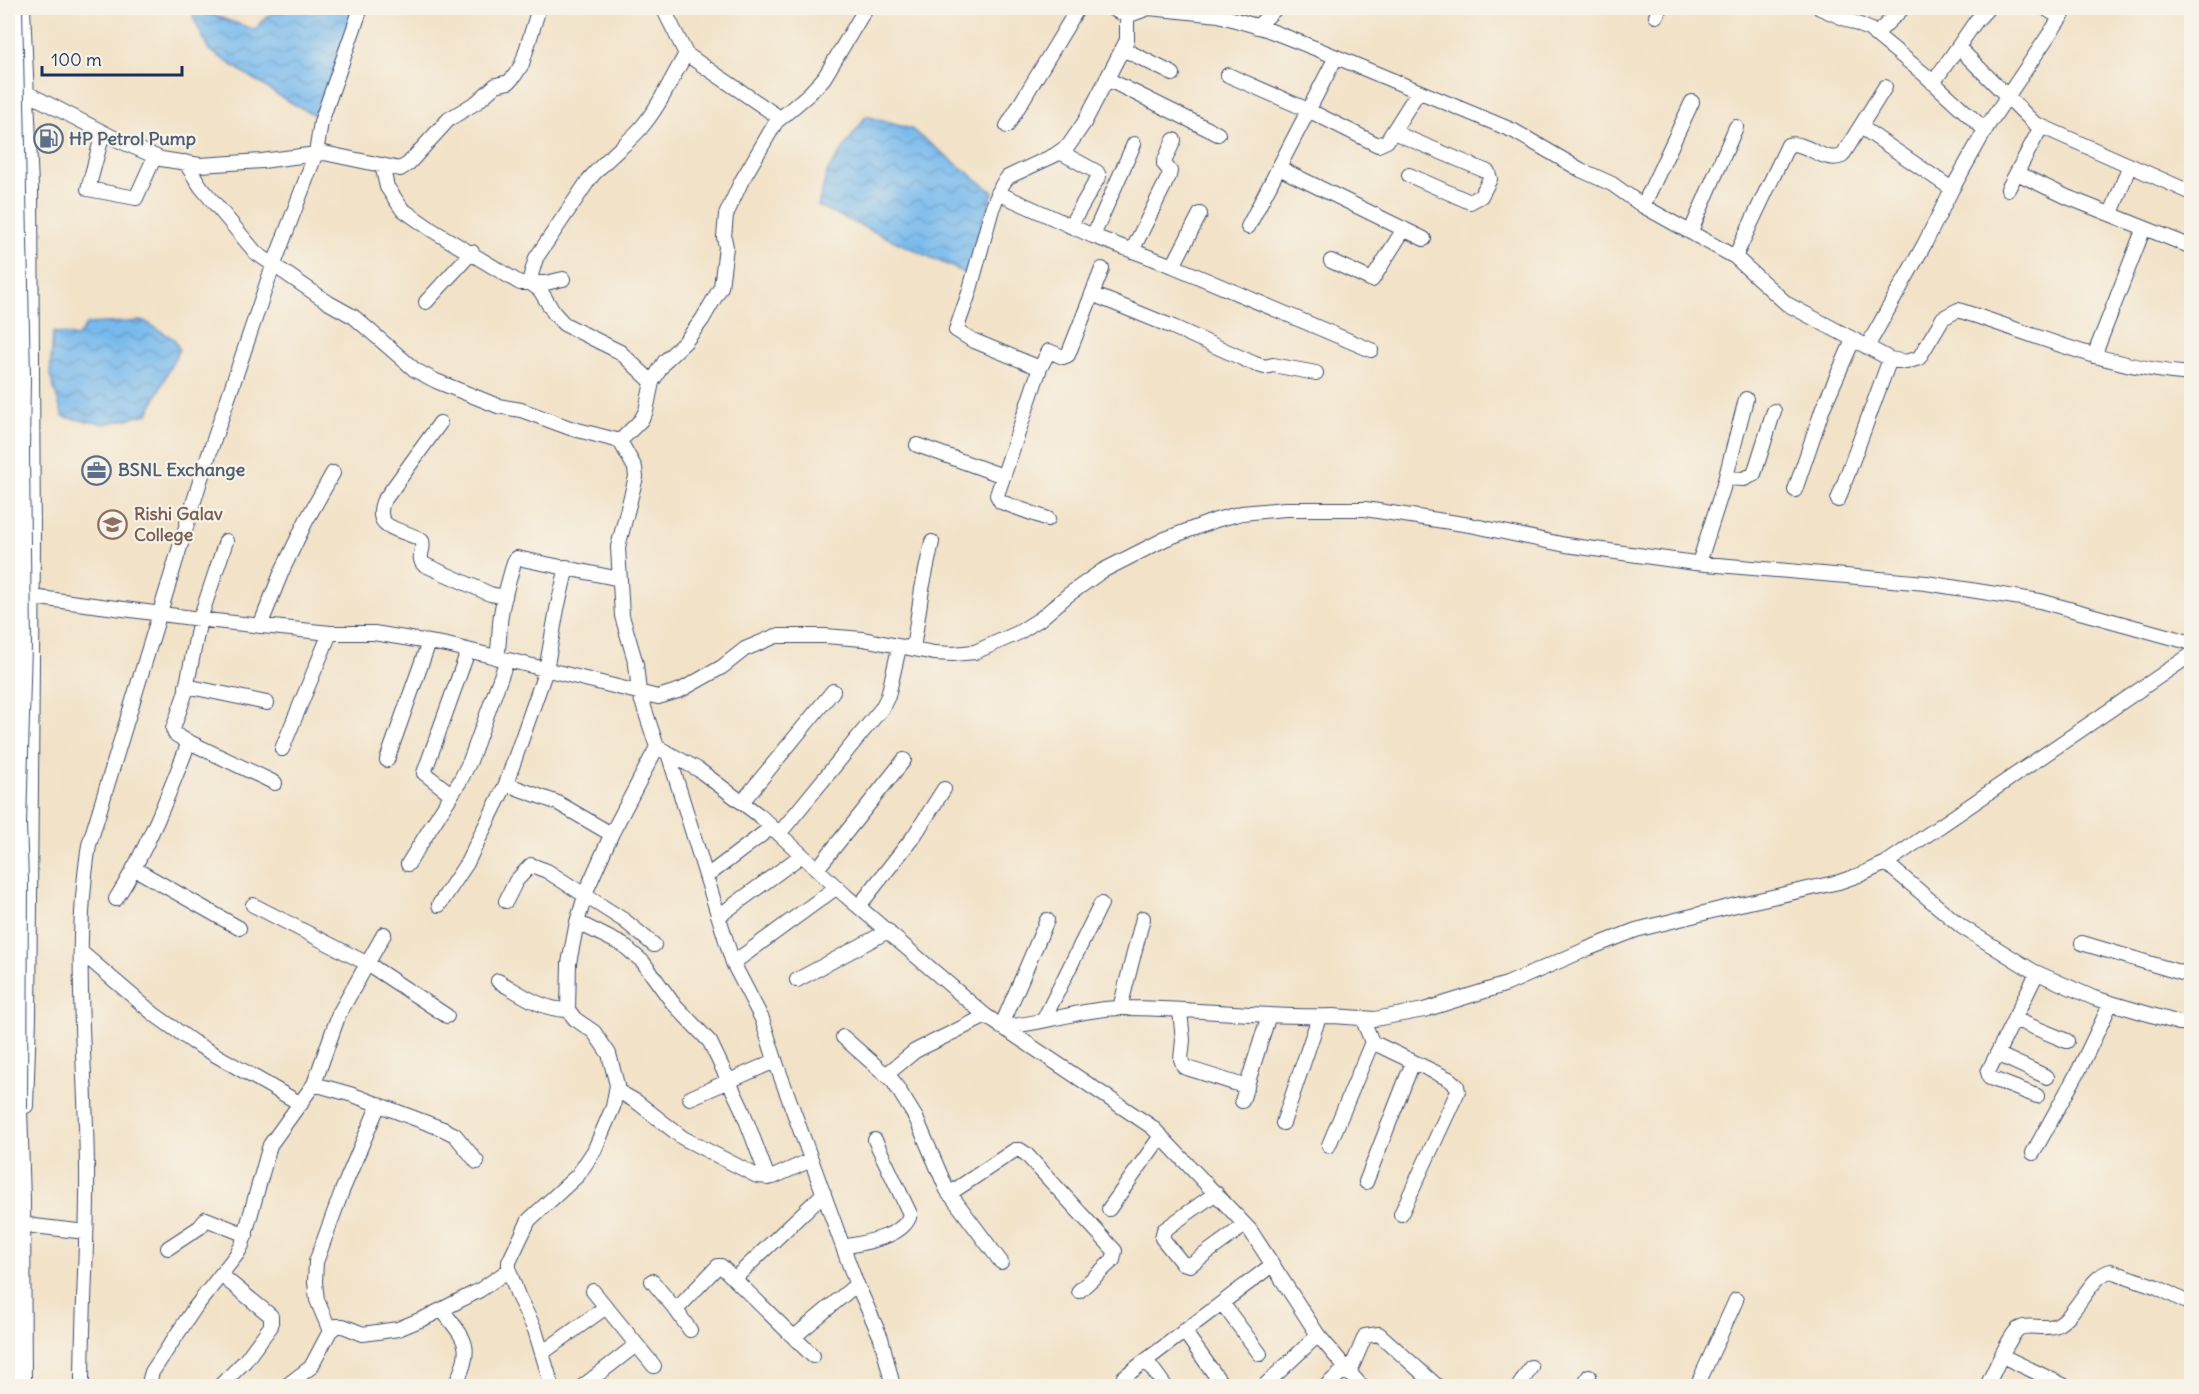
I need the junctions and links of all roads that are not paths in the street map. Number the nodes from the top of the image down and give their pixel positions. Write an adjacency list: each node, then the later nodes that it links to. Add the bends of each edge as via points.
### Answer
1 (12, 8): 210 (highway, bridge, via 21,542 16,824 17,1109)
2 (24, 8): 29 (street)
3 (361, 8): 45 (street, via 321,122)
4 (539, 8): 47 (street, via 515,75 449,118 408,164 400,169)
5 (663, 8): 21 (street)
6 (866, 8): 33 (street, via 824,78)
7 (1078, 8): 34 (street)
8 (1112, 8): 16 (street)
9 (1149, 8): 15 (street); 16 (street)
10 (1275, 8): 17 (street)
11 (1820, 8): 18 (street)
12 (1903, 8): 18 (street)
13 (1988, 8): 19 (street)
14 (2067, 8): 30 (street)
15 (1209, 11): 17 (street)
16 (1127, 15): 20 (street)
17 (1257, 27): 22 (street)
18 (1875, 35): 26 (street)
19 (1958, 47): 26 (street); 30 (street)
20 (1123, 49): 23 (street); 25 (street)
21 (686, 54): 33 (street); 78 (street, via 650,116 588,181 536,258)
22 (1336, 57): 28 (street); 32 (street)
23 (1173, 74)
24 (1228, 75): 32 (street)
25 (1107, 79): 41 (street); 44 (street, via 1084,123)
26 (1933, 83): 38 (street)
27 (1885, 87): 35 (street)
28 (1418, 92): 40 (street); 59 (street, via 1514,131 1612,184)
29 (27, 93): 39 (street); 106 (street)
30 (2008, 96): 36 (street, via 2028,119); 38 (street)
31 (1692, 102): 59 (street)
32 (1308, 110): 40 (street, via 1378,145); 49 (street)
33 (780, 118): 89 (street, via 726,215 721,287 686,342 665,361)
34 (1007, 126)
35 (1861, 127): 55 (street); 72 (street, via 1838,158 1788,145)
36 (2041, 127): 48 (street); 51 (street)
37 (1736, 128): 66 (street)
38 (1985, 130): 55 (street)
39 (104, 132): 46 (street); 46 (street, via 88,189 136,198)
40 (1393, 132): 52 (street, via 1488,171 1490,179 1470,202)
41 (1218, 134)
42 (1174, 140): 70 (street, via 1164,165 1169,176)
43 (1134, 144): 54 (street)
44 (1060, 152): 53 (street); 58 (street, via 1008,177)
45 (325, 154): 47 (street); 50 (street); 74 (street)
46 (155, 156): 50 (street, via 185,162)
47 (382, 165): 71 (street, via 387,187 402,209)
48 (2129, 167): 57 (street); 61 (street)
49 (1279, 168): 63 (street); 65 (street)
50 (197, 170): 74 (street, via 256,253)
51 (2017, 173): 56 (street); 61 (street)
52 (1409, 175)
53 (1099, 176): 54 (street); 62 (street)
54 (1115, 186): 67 (street)
55 (1952, 189): 82 (street)
56 (2008, 189)
57 (2192, 193)
58 (998, 194): 62 (street); 86 (street, via 956,330)
59 (1643, 206): 66 (street)
60 (1200, 214): 75 (street)
61 (2111, 214): 64 (street)
62 (1070, 226): 67 (street)
63 (1248, 227)
64 (2144, 228): 69 (street); 84 (street)
65 (1404, 229): 68 (street); 73 (street, via 1372,280)
66 (1691, 231): 72 (street)
67 (1093, 236): 70 (street)
68 (1424, 239)
69 (2192, 247)
70 (1132, 251): 75 (street)
71 (472, 252): 78 (street, via 510,278); 80 (street)
72 (1735, 257): 81 (street, via 1787,304)
73 (1331, 261)
74 (273, 265): 93 (street, via 354,317 415,370 436,381 498,406); 109 (street)
75 (1173, 266): 83 (street)
76 (1102, 269): 79 (street)
77 (563, 279): 78 (street)
78 (529, 282): 89 (street, via 540,290 564,324 620,352)
79 (1092, 294): 86 (street, via 1068,354 1063,357 1049,351); 87 (street, via 1255,364)
80 (426, 302)
81 (1853, 340): 82 (street); 98 (street, via 1823,408)
82 (1867, 347): 85 (street)
83 (1371, 350)
84 (2094, 356): 85 (street, via 1958,310 1943,318 1919,358 1906,362); 88 (street, via 2148,370)
85 (1890, 359): 99 (street)
86 (1040, 368): 96 (street)
87 (1316, 373)
88 (2192, 374)
89 (652, 382): 93 (street, via 646,411)
90 (1746, 399): 97 (street)
91 (1774, 411): 97 (street, via 1754,474 1744,479)
92 (440, 423): 107 (street, via 383,502 381,519 385,525 422,541 423,564)
93 (620, 441): 105 (street, via 636,477 618,547)
94 (917, 445): 96 (street)
95 (333, 473): 111 (street, via 306,521)
96 (1003, 476): 100 (street, via 998,500)
97 (1726, 478): 103 (street)
98 (1795, 490)
99 (1838, 500)
100 (1048, 519)
101 (226, 541): 110 (street)
102 (932, 542): 115 (street)
103 (1700, 563): 114 (street, via 1926,583 2040,601); 115 (street, via 1605,551 1365,509 1242,513 1165,539 1123,559 1028,627 975,652 953,654)
104 (567, 567): 105 (street); 107 (street, via 517,558); 119 (street)
105 (620, 579): 122 (street, via 622,616 636,664)
106 (32, 597): 108 (street); 109 (street); 210 (street)
107 (505, 597): 118 (street, via 500,624)
108 (8, 605)
109 (159, 614): 110 (street); 159 (street, via 89,845 82,893)
110 (201, 619): 111 (street); 120 (street)
111 (260, 626): 112 (street)
112 (330, 633): 113 (street, via 374,633); 125 (street)
113 (429, 642): 116 (street); 127 (street)
114 (2192, 643)
115 (906, 648): 122 (street, via 863,639 776,636 745,649 681,690 658,697); 134 (street, via 882,708)
116 (468, 651): 118 (street); 132 (street, via 424,773)
117 (2192, 654): 137 (street)
118 (502, 659): 119 (street); 132 (street, via 470,760)
119 (546, 670): 122 (street); 130 (street)
120 (186, 686): 123 (street); 124 (street, via 173,729)
121 (833, 691): 133 (street)
122 (639, 692): 126 (street)
123 (267, 704)
124 (189, 742): 129 (street); 140 (street)
125 (282, 748)
126 (663, 750): 133 (street, via 699,770); 135 (street); 141 (street)
127 (387, 760)
128 (904, 760): 139 (street)
129 (275, 783)
130 (506, 784): 135 (street, via 549,799); 148 (street, via 467,863)
131 (944, 789): 149 (street, via 914,836)
132 (450, 794): 138 (street)
133 (742, 802): 134 (street)
134 (776, 830): 136 (street); 141 (street)
135 (611, 834): 143 (street)
136 (802, 855): 139 (street); 150 (street)
137 (1886, 863): 162 (street, via 1962,927); 176 (street, via 1839,882 1636,930 1507,984 1424,1010)
138 (408, 864)
139 (817, 868): 142 (street)
140 (135, 869): 144 (street); 154 (street)
141 (707, 876): 150 (street)
142 (837, 887): 149 (street); 160 (street)
143 (585, 897): 145 (street, via 531,865 516,881); 153 (street); 158 (street)
144 (116, 899)
145 (506, 901)
146 (1101, 904): 174 (street)
147 (253, 905): 161 (street)
148 (439, 905)
149 (859, 906): 155 (street)
150 (719, 916): 160 (street)
151 (1143, 918): 167 (street)
152 (1047, 920): 178 (street)
153 (577, 921): 168 (street, via 569,963); 187 (street, via 622,945 643,962 672,1002 710,1042)
154 (239, 928)
155 (888, 931): 164 (street); 172 (street)
156 (384, 934): 161 (street)
157 (2082, 943): 163 (street)
158 (654, 945)
159 (81, 952): 194 (street, via 155,1015 194,1042); 212 (street)
160 (733, 963): 183 (street, via 762,1019)
161 (368, 964): 171 (street); 188 (street, via 339,1014)
162 (2037, 973): 166 (street); 175 (street)
163 (2192, 976)
164 (797, 980)
165 (498, 981): 168 (street, via 541,1005)
166 (2111, 1003): 177 (street, via 2179,1023); 200 (street)
167 (1120, 1008): 169 (street); 174 (street)
168 (568, 1010): 190 (street, via 575,1020 594,1032 609,1054)
169 (1180, 1011): 170 (street); 189 (street, via 1184,1067)
170 (1269, 1015): 173 (street); 189 (street)
171 (447, 1016)
172 (986, 1016): 178 (street); 185 (street, via 915,1052)
173 (1319, 1017): 176 (street); 196 (street)
174 (1044, 1019): 178 (street)
175 (2014, 1019): 180 (street); 182 (street)
176 (1363, 1020): 181 (street)
177 (2192, 1023)
178 (1001, 1027): 197 (street)
179 (843, 1038): 185 (street)
180 (2067, 1041)
181 (1372, 1042): 184 (street); 199 (street)
182 (1997, 1054): 186 (street); 191 (street, via 1988,1072 1990,1078)
183 (775, 1061): 187 (street); 201 (street)
184 (1413, 1062): 204 (street); 209 (street, via 1449,1079 1458,1091)
185 (887, 1074): 207 (street, via 916,1118)
186 (2047, 1077)
187 (728, 1082): 192 (street); 203 (street)
188 (314, 1084): 194 (street); 195 (street)
189 (1247, 1087): 193 (street)
190 (616, 1090): 203 (street, via 683,1138 746,1172); 218 (street, via 614,1107 594,1151 578,1175 529,1220)
191 (2037, 1096)
192 (690, 1098)
193 (1242, 1101)
194 (301, 1104): 213 (street, via 270,1145)
195 (379, 1104): 202 (street, via 449,1131); 232 (street, via 316,1262 317,1300)
196 (1283, 1123)
197 (1161, 1136): 206 (street); 208 (street)
198 (874, 1140): 214 (street, via 910,1214 904,1225 877,1240)
199 (1329, 1145)
200 (2033, 1153)
201 (811, 1160): 203 (street); 205 (street)
202 (477, 1162)
203 (768, 1178)
204 (1366, 1182)
205 (824, 1193): 214 (street); 220 (street)
206 (1216, 1193): 211 (street); 211 (street, via 1162,1234 1182,1263 1190,1265)
207 (950, 1194): 216 (street); 224 (street, via 1015,1150 1026,1154 1115,1251 1113,1260)
208 (1109, 1209)
209 (1401, 1214)
210 (24, 1223): 212 (street); 246 (highway); 247 (street)
211 (1245, 1225): 217 (street)
212 (86, 1232): 248 (street)
213 (246, 1235): 215 (street, via 206,1219); 219 (street)
214 (843, 1247): 222 (street)
215 (168, 1248)
216 (1001, 1262)
217 (1272, 1265): 226 (street); 234 (street)
218 (509, 1270): 229 (street); 237 (street)
219 (221, 1275): 249 (street, via 152,1372); 250 (street, via 271,1316 272,1321 245,1361)
220 (734, 1279): 230 (street, via 724,1267 718,1266); 235 (street)
221 (652, 1281): 230 (street)
222 (857, 1284): 235 (street); 255 (street, via 881,1338)
223 (593, 1291): 228 (street)
224 (1079, 1291)
225 (1736, 1300): 263 (street)
226 (1222, 1303): 233 (street); 238 (street)
227 (2192, 1305): 240 (street, via 2157,1287 2104,1272 2059,1324 2044,1329 2020,1327)
228 (606, 1307): 236 (street); 237 (street)
229 (442, 1310): 232 (street, via 378,1333 363,1334 343,1326); 252 (street, via 464,1338 466,1349)
230 (676, 1310): 231 (street)
231 (690, 1330)
232 (330, 1331): 251 (street, via 311,1367)
233 (1184, 1331): 241 (street); 257 (street)
234 (1318, 1335): 244 (street); 258 (street)
235 (794, 1337): 239 (street)
236 (636, 1345): 242 (street); 254 (street)
237 (542, 1353): 253 (street)
238 (1260, 1354)
239 (813, 1356)
240 (2002, 1356): 264 (street); 265 (street)
241 (1146, 1360): 245 (street); 256 (street)
242 (654, 1366)
243 (1531, 1367): 262 (street)
244 (1347, 1371): 259 (street); 260 (street); 261 (street, via 1365,1336 1379,1334)
245 (1124, 1377)
246 (21, 1386)
247 (28, 1386)
248 (82, 1386)
249 (152, 1386)
250 (220, 1386)
251 (286, 1386)
252 (455, 1386)
253 (552, 1386)
254 (583, 1386)
255 (893, 1386)
256 (1165, 1386)
257 (1222, 1386)
258 (1264, 1386)
259 (1326, 1386)
260 (1361, 1386)
261 (1437, 1386)
262 (1519, 1386)
263 (1697, 1386)
264 (1987, 1386)
265 (2065, 1386)

